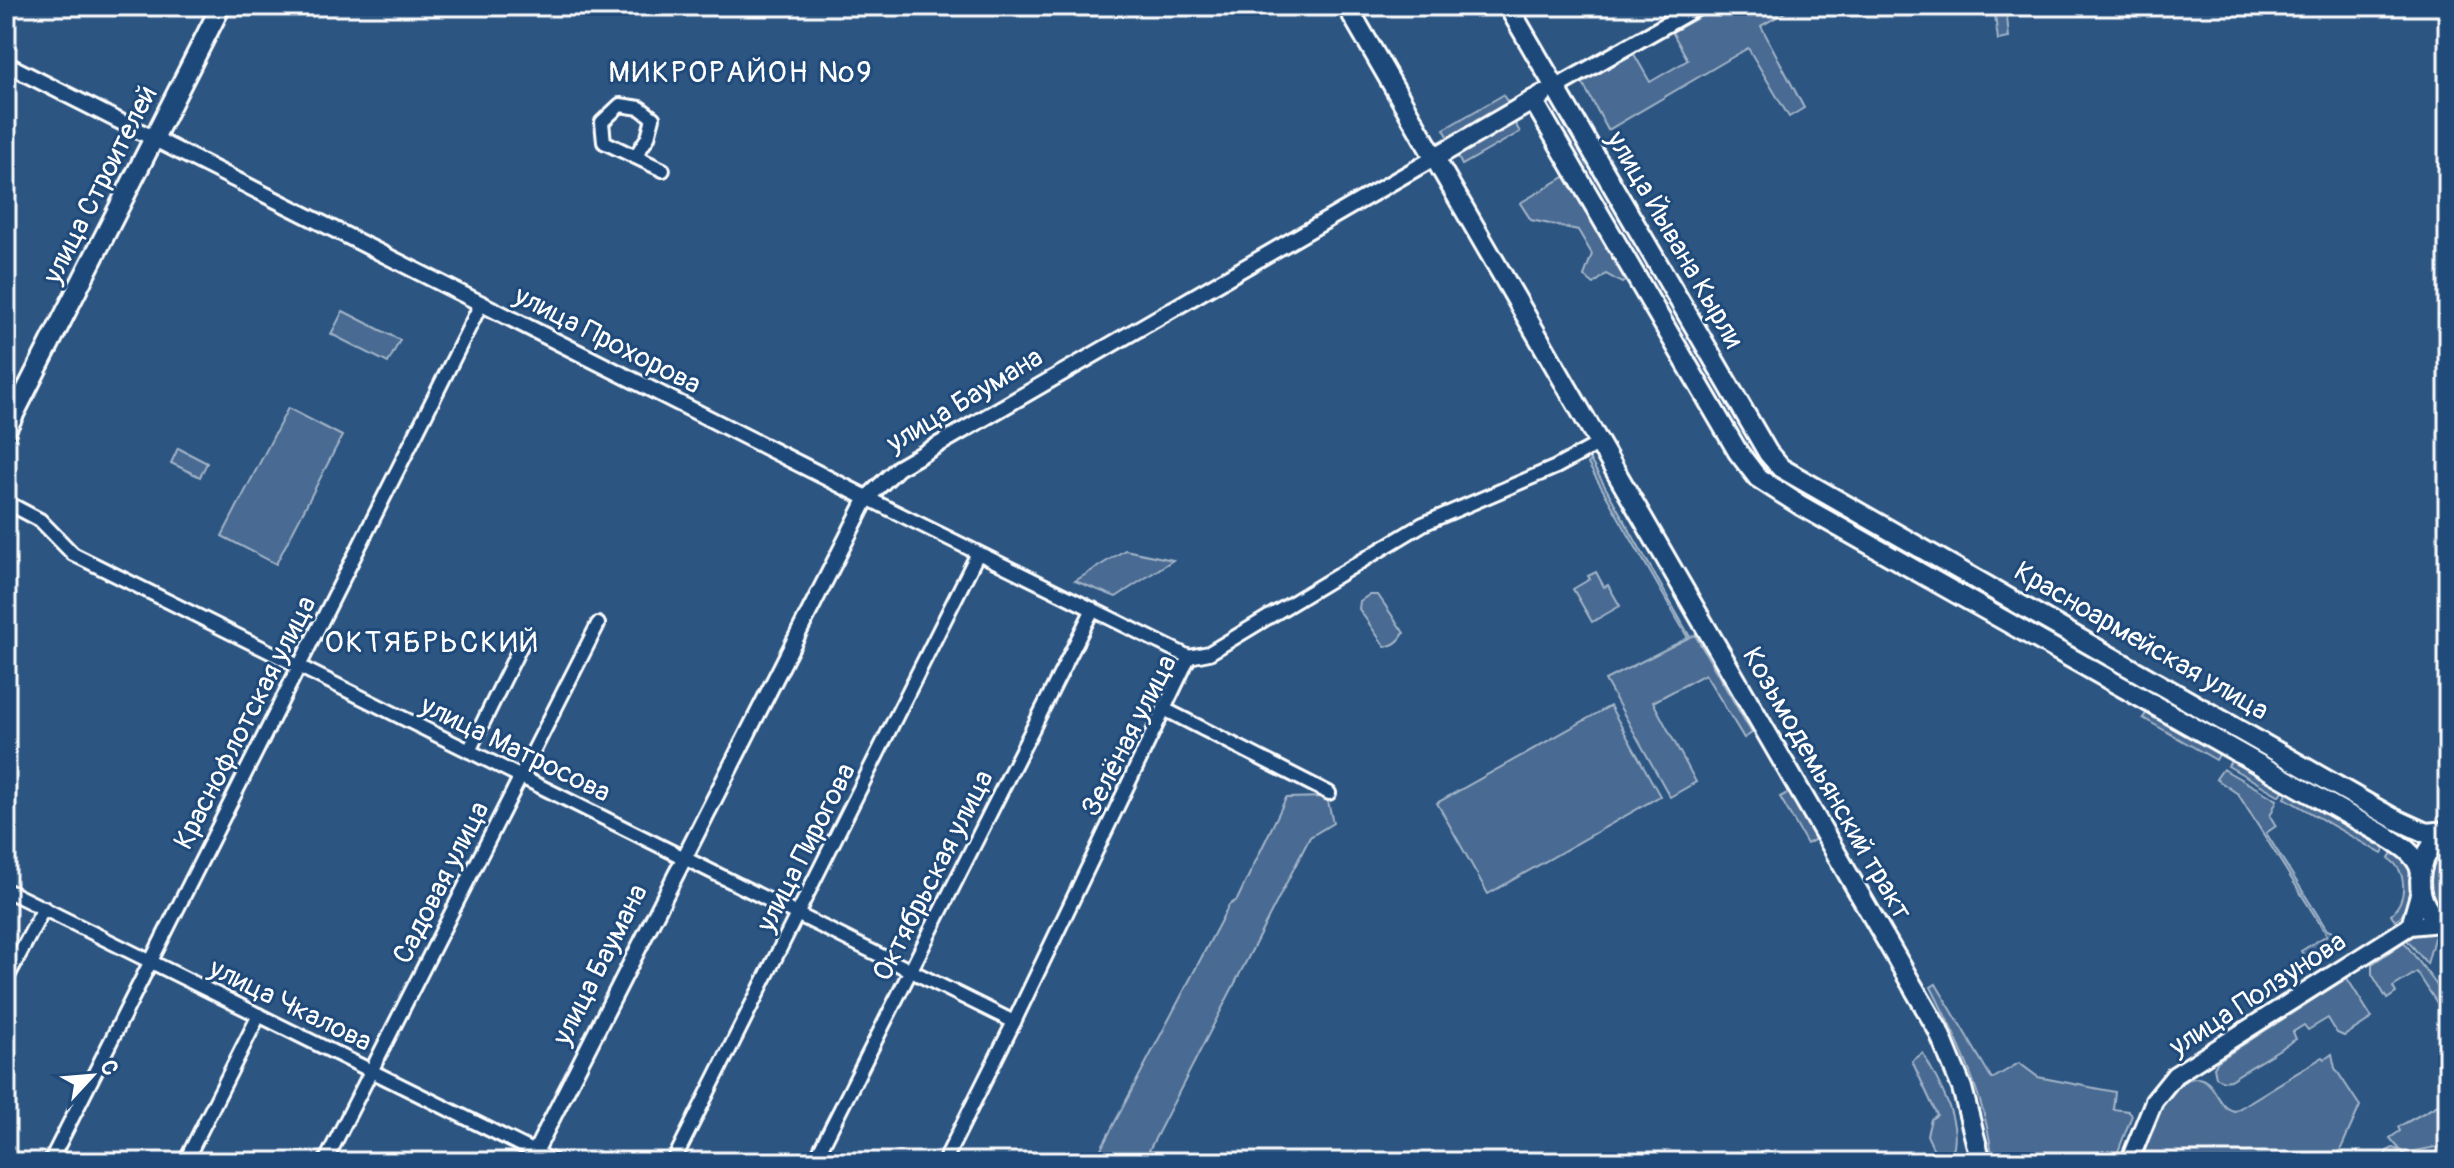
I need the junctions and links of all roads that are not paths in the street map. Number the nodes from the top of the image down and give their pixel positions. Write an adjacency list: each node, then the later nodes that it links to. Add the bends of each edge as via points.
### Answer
1 (221, 6): 8 (main road, улица Строителей)
2 (1347, 6): 10 (main road)
3 (1508, 6): 6 (main road, улица Йывана Кырли)
4 (1699, 6): 6 (street, улица Баумана)
5 (6, 64): 8 (street, улица Прохорова)
6 (1555, 88): 7 (main road, улица Баумана); 12 (main road, улица Йывана Кырли)
7 (1533, 100): 10 (main road, улица Баумана); 13 (main road, улица Йывана Кырли)
8 (152, 139): 14 (street, улица Прохорова); 15 (main road, улица Строителей)
9 (635, 157): 9 (street, via 604,142 602,122 620,105 640,108 653,118); 11 (street)
10 (1434, 158): 16 (main road); 18 (street, улица Баумана, via 898,468)
11 (663, 170)
12 (1654, 258): 13 (main road); 17 (main road, улица Йывана Кырли, via 1768,453 1781,468)
13 (1634, 270): 20 (main road, улица Йывана Кырли, via 1747,466)
14 (481, 304): 18 (street, улица Прохорова); 30 (street, Краснофлотская улица)
15 (6, 430)
16 (1600, 443): 29 (street, Зелёная улица, via 1423,524 1209,653); 58 (main road, Козьмодемьянский тракт, via 1938,1030 1960,1081)
17 (1811, 485): 20 (main road); 22 (main road, Красноармейская улица)
18 (867, 498): 21 (street, улица Прохорова); 36 (street, улица Баумана)
19 (6, 502): 30 (street, улица Матросова, via 40,520 73,554)
20 (1800, 505): 24 (main road, Красноармейская улица)
21 (978, 553): 23 (street, улица Прохорова); 41 (street, улица Пирогова)
22 (2004, 594): 24 (main road); 26 (main road, Красноармейская улица)
23 (1093, 609): 29 (street, улица Прохорова); 45 (street, Октябрьская улица)
24 (1993, 614): 28 (main road, Красноармейская улица)
25 (598, 624): 33 (street, Садовая улица)
26 (2057, 624): 28 (main road); 35 (main road, Красноармейская улица, via 2393,818 2426,833)
27 (527, 633): 32 (street)
28 (2046, 643): 37 (main road, Красноармейская улица, via 2404,847)
29 (1189, 657): 31 (street, Зелёная улица)
30 (299, 667): 32 (street, улица Матросова); 44 (street, Краснофлотская улица)
31 (1164, 709): 34 (street); 48 (street, Зелёная улица)
32 (469, 751): 33 (street, улица Матросова)
33 (520, 776): 36 (street, улица Матросова); 49 (street, Садовая улица)
34 (1329, 793)
35 (2447, 831): 37 (main road, via 2429,847)
36 (685, 858): 41 (street, улица Матросова); 50 (street, улица Баумана)
37 (2420, 868): 39 (main road)
38 (6, 890): 40 (street, улица Чкалова)
39 (2420, 891): 42 (main road); 43 (main road)
40 (44, 908): 44 (street, улица Чкалова); 46 (street)
41 (798, 915): 45 (street, улица Матросова); 55 (street, улица Пирогова)
42 (2444, 925): 43 (main road, улица Ползунова)
43 (2410, 926): 59 (main road, улица Ползунова, via 2175,1075 2154,1101)
44 (151, 962): 47 (street, улица Чкалова); 51 (street, Краснофлотская улица)
45 (910, 970): 48 (street, улица Матросова); 56 (street, Октябрьская улица)
46 (6, 980)
47 (259, 1015): 49 (street, улица Чкалова); 52 (street)
48 (1014, 1022): 57 (street, Зелёная улица)
49 (372, 1071): 50 (street, улица Чкалова); 53 (street, Садовая улица)
50 (532, 1157): 54 (street, улица Чкалова)
51 (50, 1162)
52 (185, 1162)
53 (325, 1162)
54 (555, 1162)
55 (673, 1162)
56 (814, 1162)
57 (944, 1162)
58 (1981, 1162)
59 (2129, 1162)

